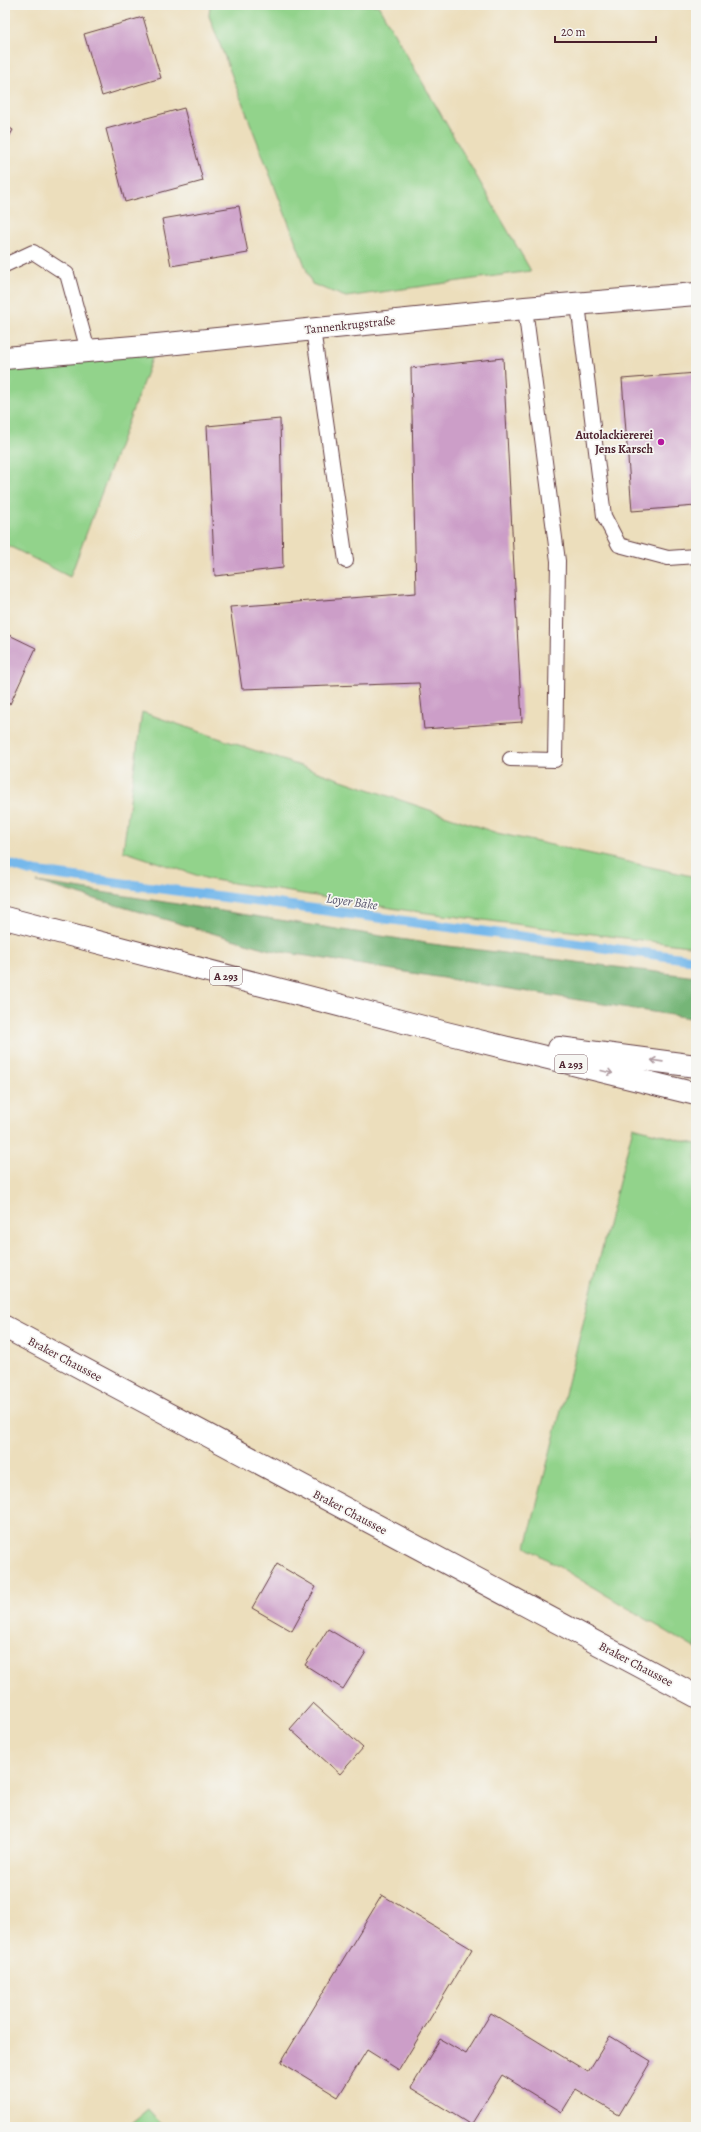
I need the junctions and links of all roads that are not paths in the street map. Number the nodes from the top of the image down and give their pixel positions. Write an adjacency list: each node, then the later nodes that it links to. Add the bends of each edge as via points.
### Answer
1 (5, 265): 6 (lane, via 33,252 67,274)
2 (696, 294): 3 (main road, Tannenkrugstraße)
3 (578, 304): 4 (main road, Tannenkrugstraße); 8 (lane, via 604,516 619,545 668,558)
4 (525, 308): 5 (main road, Tannenkrugstraße); 10 (lane, via 558,561 555,760)
5 (313, 329): 6 (main road, Tannenkrugstraße); 9 (lane)
6 (88, 351): 7 (main road, Tannenkrugstraße)
7 (5, 358)
8 (696, 556)
9 (346, 561)
10 (510, 759)
11 (5, 918): 12 (main road, A 293)
12 (446, 1033): 13 (main road, A 293, one-way to 12); 14 (main road, A 293, one-way to 14)
13 (696, 1066)
14 (696, 1094)
15 (5, 1327): 16 (main road, Braker Chaussee)
16 (696, 1696)

